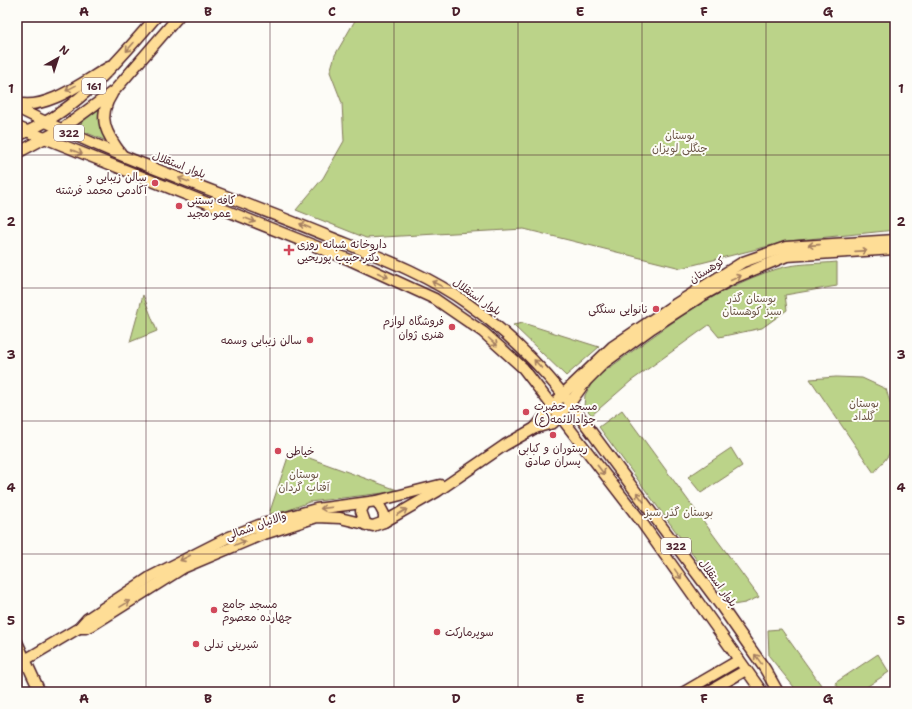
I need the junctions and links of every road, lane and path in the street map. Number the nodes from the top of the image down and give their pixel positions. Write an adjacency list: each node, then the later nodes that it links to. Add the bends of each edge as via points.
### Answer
1 (156, 17): 3 (main road, 161, one-way to 3)
2 (178, 17): 4 (main road, 161)
3 (117, 62): 5 (main road, one-way to 5, via 45,102 32,105); 7 (main road, 161, via 72,105)
4 (115, 90): 9 (main road, 161); 14 (main road, via 105,108 105,126 109,137)
5 (17, 103)
6 (17, 108): 7 (main road, بلوار استقلال / 322)
7 (47, 122): 9 (main road, بلوار استقلال / 322); 10 (main road, 161)
8 (17, 127): 10 (main road)
9 (62, 129): 12 (main road, 161); 14 (main road, بلوار استقلال / 322)
10 (28, 132): 11 (main road, 161); 12 (main road, 322)
11 (17, 136)
12 (47, 139): 13 (main road, 161); 20 (main road, 322, one-way to 20, via 350,260 435,299 483,332 523,368)
13 (17, 154)
14 (122, 155): 18 (main road, بلوار استقلال / 322, one-way to 14, via 536,362 504,332 468,303 443,288 365,250)
15 (895, 240): 17 (main road, کوهستان, one-way to 17, via 786,247 743,262 674,305)
16 (895, 248): 17 (main road, کوهستان, one-way to 16, via 734,278 787,256)
17 (616, 349): 18 (main road, کوهستان); 19 (main road, کوهستان)
18 (564, 394): 19 (main road, بلوار استقلال / 322); 20 (main road, کوهستان)
19 (570, 404): 21 (main road, کوهستان); 39 (main road, بلوار استقلال / 322, one-way to 19, via 721,606)
20 (552, 407): 21 (main road, 322); 22 (main road, والائیان شمالی)
21 (560, 417): 22 (main road, والائیان شمالی, via 545,426); 31 (main road, 322, one-way to 31, via 640,520)
22 (534, 428): 23 (main road, والائیان شمالی)
23 (447, 483): 24 (main road, والائیان شمالی); 26 (main road, والائیان شمالی, one-way to 23, via 438,491)
24 (377, 501): 25 (main road, والائیان شمالی); 26 (main road, via 381,506)
25 (365, 503): 27 (main road, via 361,511); 28 (main road, والائیان شمالی, one-way to 28, via 316,509)
26 (384, 522): 27 (main road, والائیان شمالی)
27 (366, 525): 28 (main road, والائیان شمالی, via 340,518 317,517)
28 (260, 530): 30 (main road, والائیان شمالی, via 227,538 152,576 87,619 79,628)
29 (17, 642): 30 (main road)
30 (25, 660): 35 (main road)
31 (739, 660): 32 (main road, 322); 33 (main road)
32 (746, 670): 34 (main road); 38 (main road, 322)
33 (718, 672): 34 (main road, via 729,672); 36 (main road)
34 (729, 680): 37 (main road)
35 (40, 692)
36 (684, 692)
37 (708, 692)
38 (762, 692)
39 (778, 692)

